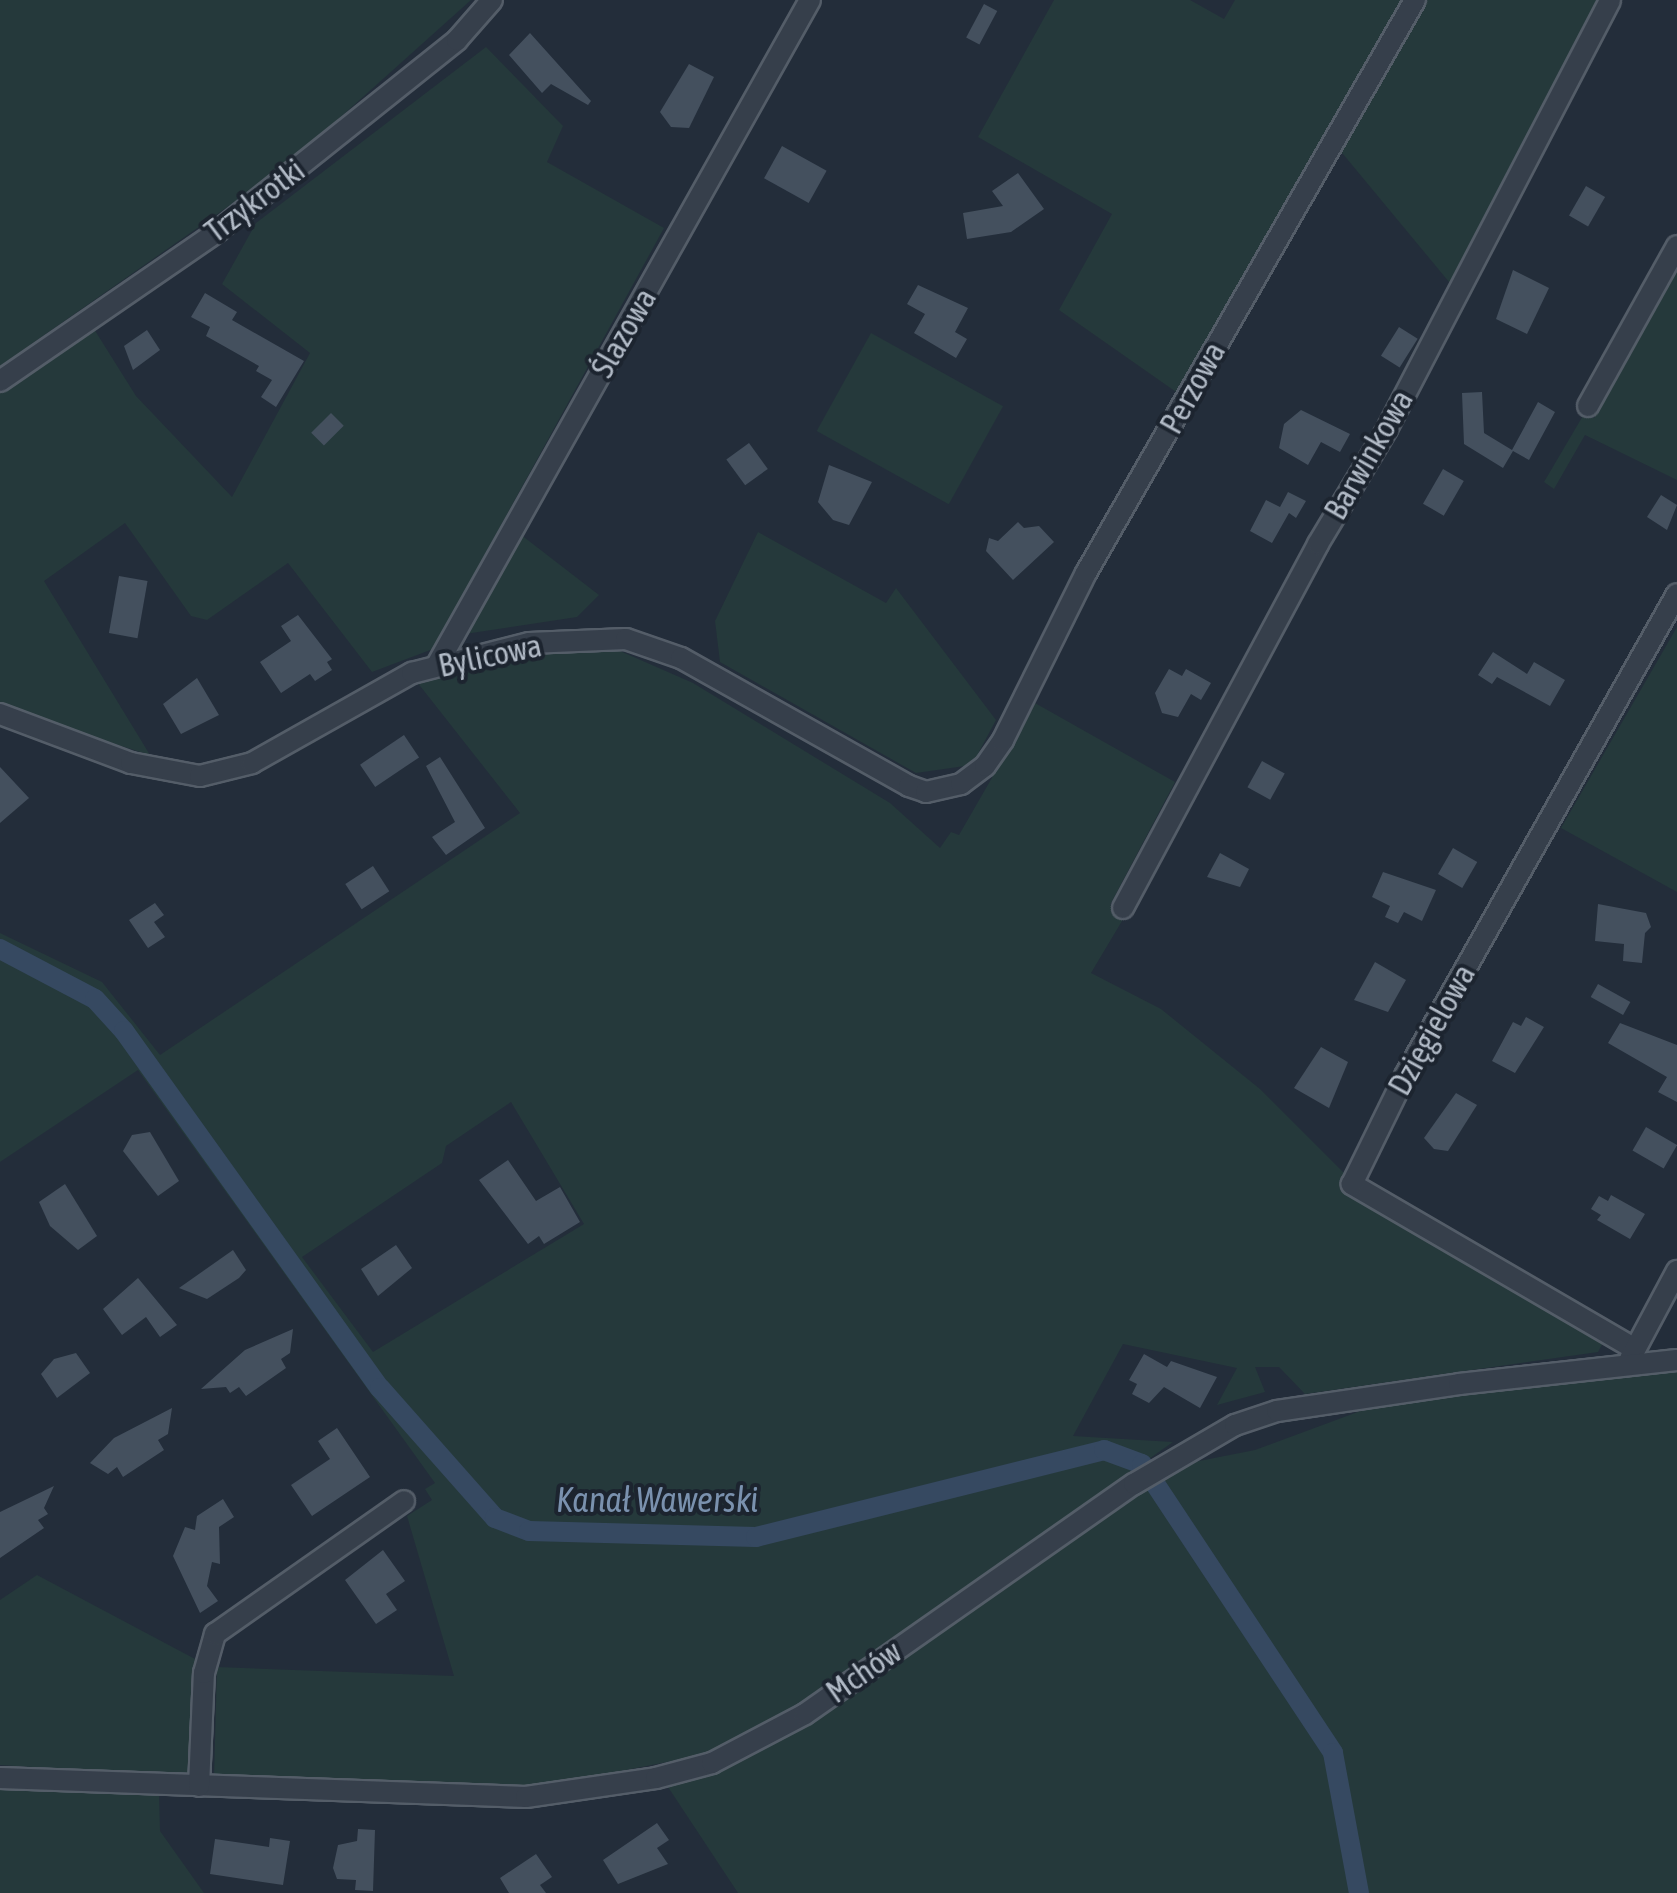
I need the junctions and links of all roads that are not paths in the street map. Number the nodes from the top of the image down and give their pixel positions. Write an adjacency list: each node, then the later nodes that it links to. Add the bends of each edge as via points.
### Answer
1 (492, 0): 6 (street, Trzykrotki, via 457,40 218,230)
2 (810, 0): 9 (street, Ślazowa)
3 (1415, 0): 11 (street, Perzowa, via 1086,573 1002,740)
4 (1610, 0): 12 (street, Barwinkowa, via 1387,429)
5 (1677, 246): 7 (street)
6 (0, 380)
7 (1588, 406)
8 (1677, 594): 14 (street, Dzięgielowa, via 1406,1074 1352,1184)
9 (437, 666): 10 (street, Bylicowa, via 398,679 252,763 200,776 131,764); 11 (street, Bylicowa, via 529,643 626,640 681,658 909,786 944,790)
10 (0, 714)
11 (974, 776)
12 (1123, 908)
13 (1677, 1271): 14 (street)
14 (1631, 1357): 15 (street, Mchów); 18 (street, Mchów, via 1276,1411 1236,1425 1134,1484 805,1714 712,1763 526,1798)
15 (1677, 1360)
16 (404, 1502): 18 (street, via 215,1634 204,1673)
17 (0, 1778): 18 (street, Mchów)
18 (199, 1786)

